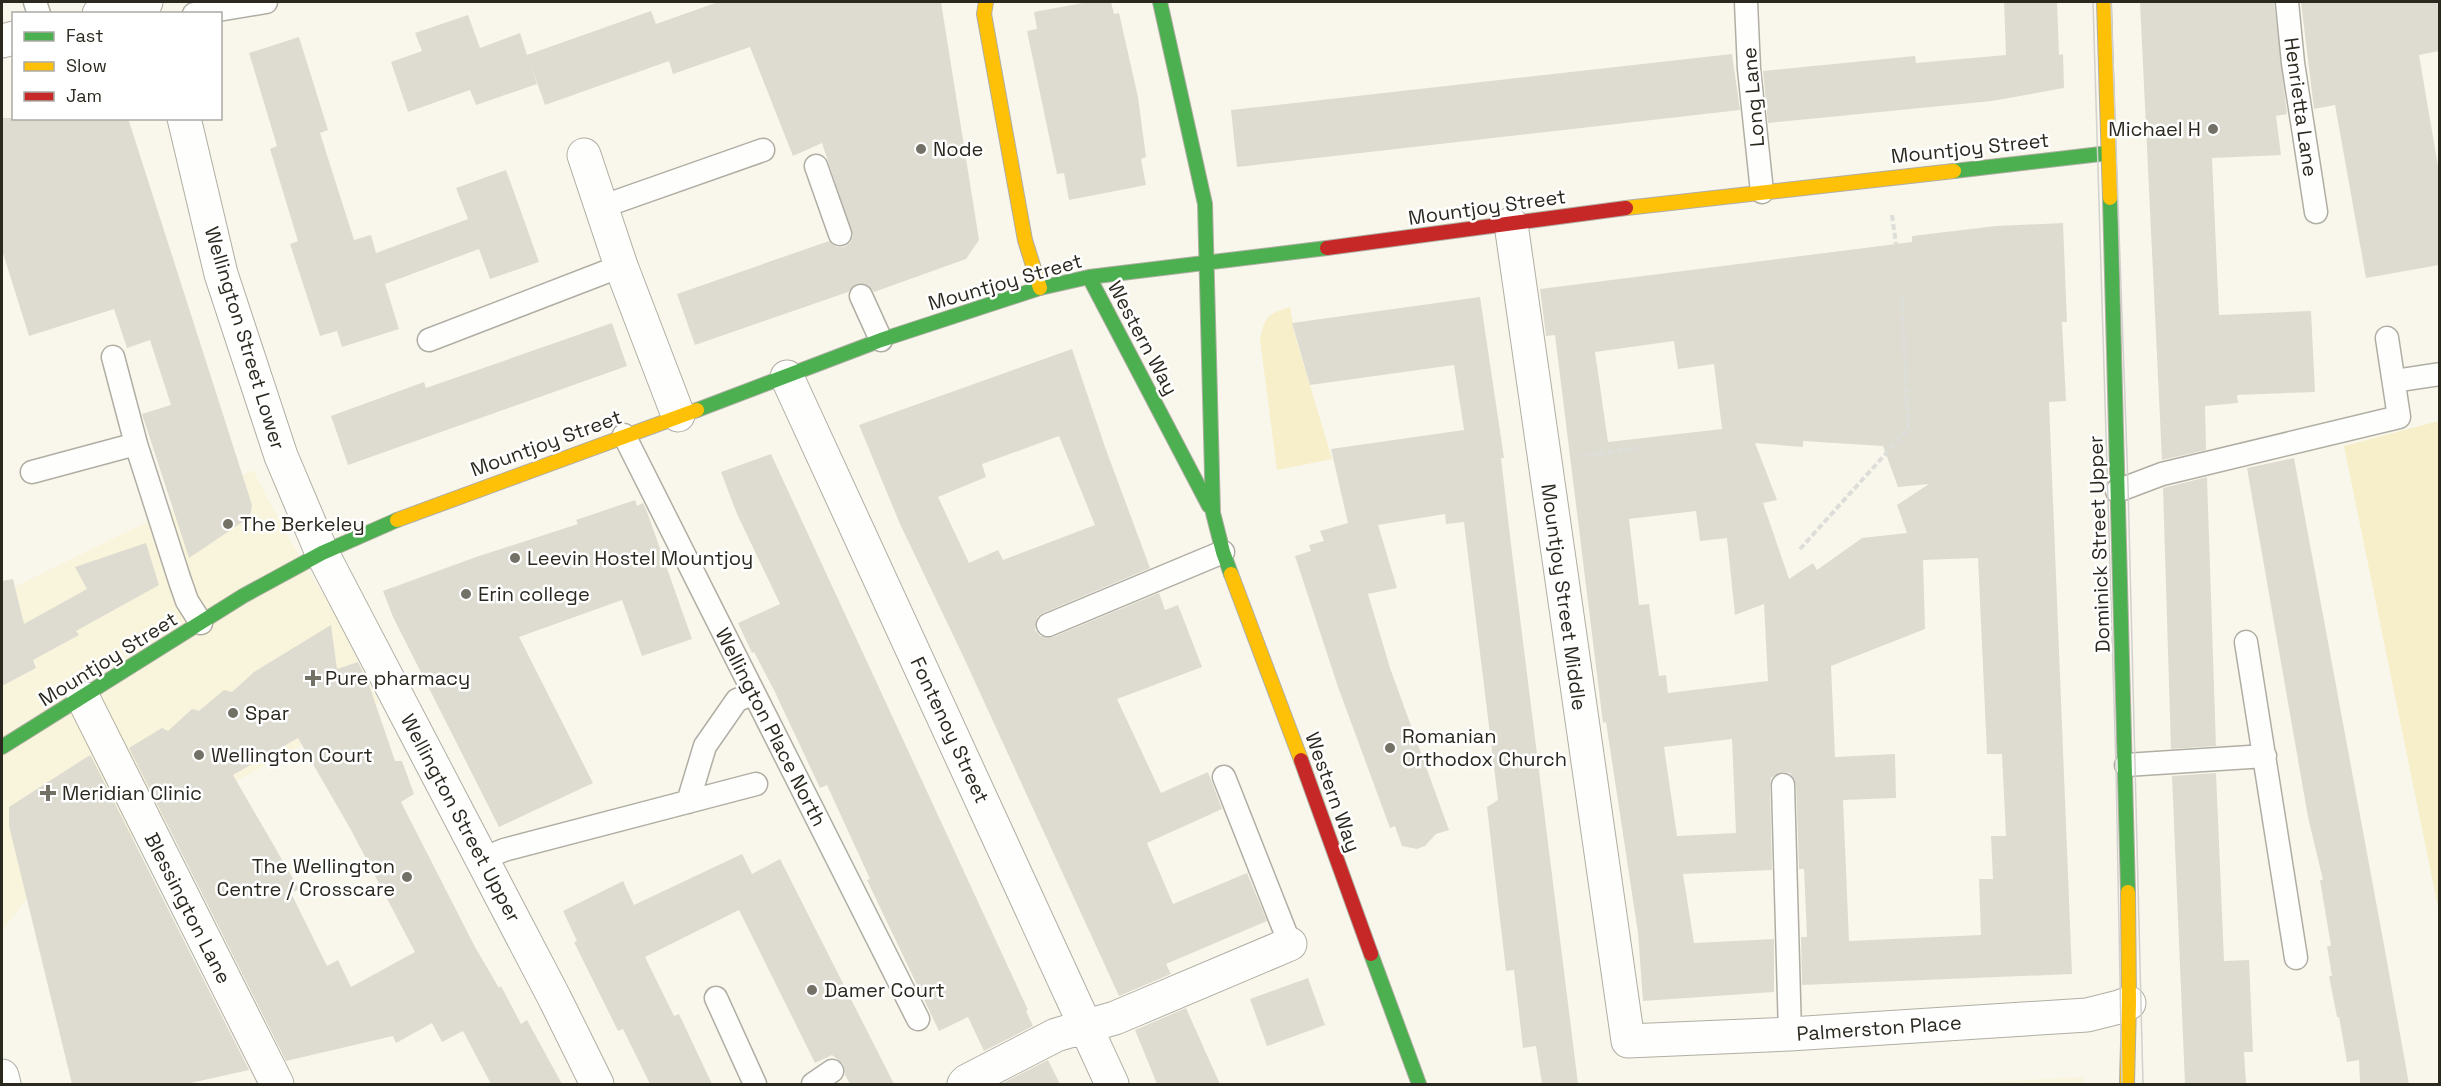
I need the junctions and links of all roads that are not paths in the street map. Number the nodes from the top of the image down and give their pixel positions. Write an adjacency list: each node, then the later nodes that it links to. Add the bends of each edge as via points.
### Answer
1 (146, 2): 8 (street)
2 (266, 2): 9 (lane)
3 (986, 2): 23 (street, via 984,14 1025,240)
4 (1161, 2): 20 (street, Western Way, via 1205,204)
5 (1746, 2): 15 (lane, Long Lane)
6 (2104, 2): 12 (street, Dominick Street Upper)
7 (2287, 2): 17 (lane, Henrietta Lane, via 2292,63)
8 (107, 12)
9 (206, 12)
10 (184, 120): 39 (street, Wellington Street Lower, via 221,274 281,456)
11 (763, 150): 16 (lane)
12 (2109, 153): 15 (street, Mountjoy Street); 36 (street, Dominick Street Upper)
13 (584, 155): 16 (street)
14 (816, 166): 19 (lane)
15 (1762, 192): 18 (street, Mountjoy Street)
16 (601, 207): 21 (street)
17 (2316, 212)
18 (1511, 224): 20 (street, Mountjoy Street); 60 (street, Mountjoy Street Middle)
19 (840, 234)
20 (1208, 263): 22 (street, Mountjoy Street); 37 (street, Western Way)
21 (621, 267): 26 (lane); 32 (street)
22 (1089, 277): 23 (street, Mountjoy Street); 37 (street, Western Way)
23 (1040, 288): 27 (street, Mountjoy Street)
24 (861, 296): 27 (lane)
25 (2387, 338): 31 (lane)
26 (429, 340)
27 (880, 340): 30 (street, Mountjoy Street)
28 (113, 357): 34 (lane)
29 (2439, 374): 31 (lane)
30 (787, 376): 32 (street, Mountjoy Street); 58 (street, Fontenoy Street)
31 (2394, 381): 36 (lane, via 2399,417 2162,474)
32 (678, 416): 33 (street, Mountjoy Street)
33 (624, 435): 39 (street, Mountjoy Street, via 405,516); 43 (lane, Wellington Place North)
34 (136, 444): 35 (lane); 40 (lane, via 187,601)
35 (32, 472)
36 (2117, 491): 47 (street, Dominick Street Upper)
37 (1213, 513): 38 (street, Western Way)
38 (1223, 552): 41 (lane); 70 (street, Western Way)
39 (322, 553): 40 (street, Mountjoy Street); 52 (street, Wellington Street Upper)
40 (201, 623): 44 (street, Mountjoy Street)
41 (1048, 625)
42 (2246, 642): 46 (lane)
43 (753, 694): 51 (lane, via 737,700 705,746); 57 (lane, Wellington Place North)
44 (83, 699): 45 (street, Mountjoy Street); 64 (street, Blessington Lane)
45 (2, 747)
46 (2265, 756): 47 (lane); 54 (lane)
47 (2126, 765): 56 (street, Dominick Street Upper)
48 (1224, 777): 53 (lane)
49 (756, 784): 51 (lane)
50 (1783, 785): 59 (lane)
51 (688, 802): 52 (lane)
52 (482, 859): 65 (street, Wellington Street Upper)
53 (1290, 944): 58 (street)
54 (2296, 958)
55 (716, 998): 66 (lane)
56 (2129, 1002): 59 (street, Palmerston Place, via 2087,1015); 71 (street, Dominick Street Upper)
57 (918, 1019)
58 (1086, 1028): 68 (street, via 1056,1035); 69 (street, Fontenoy Street)
59 (1791, 1034): 60 (street, Palmerston Place)
60 (1628, 1041)
61 (832, 1071): 67 (lane)
62 (2, 1076): 63 (street)
63 (4, 1084)
64 (277, 1084)
65 (597, 1084)
66 (755, 1084)
67 (813, 1084)
68 (964, 1084)
69 (1112, 1084)
70 (1419, 1084)
71 (2127, 1084)

